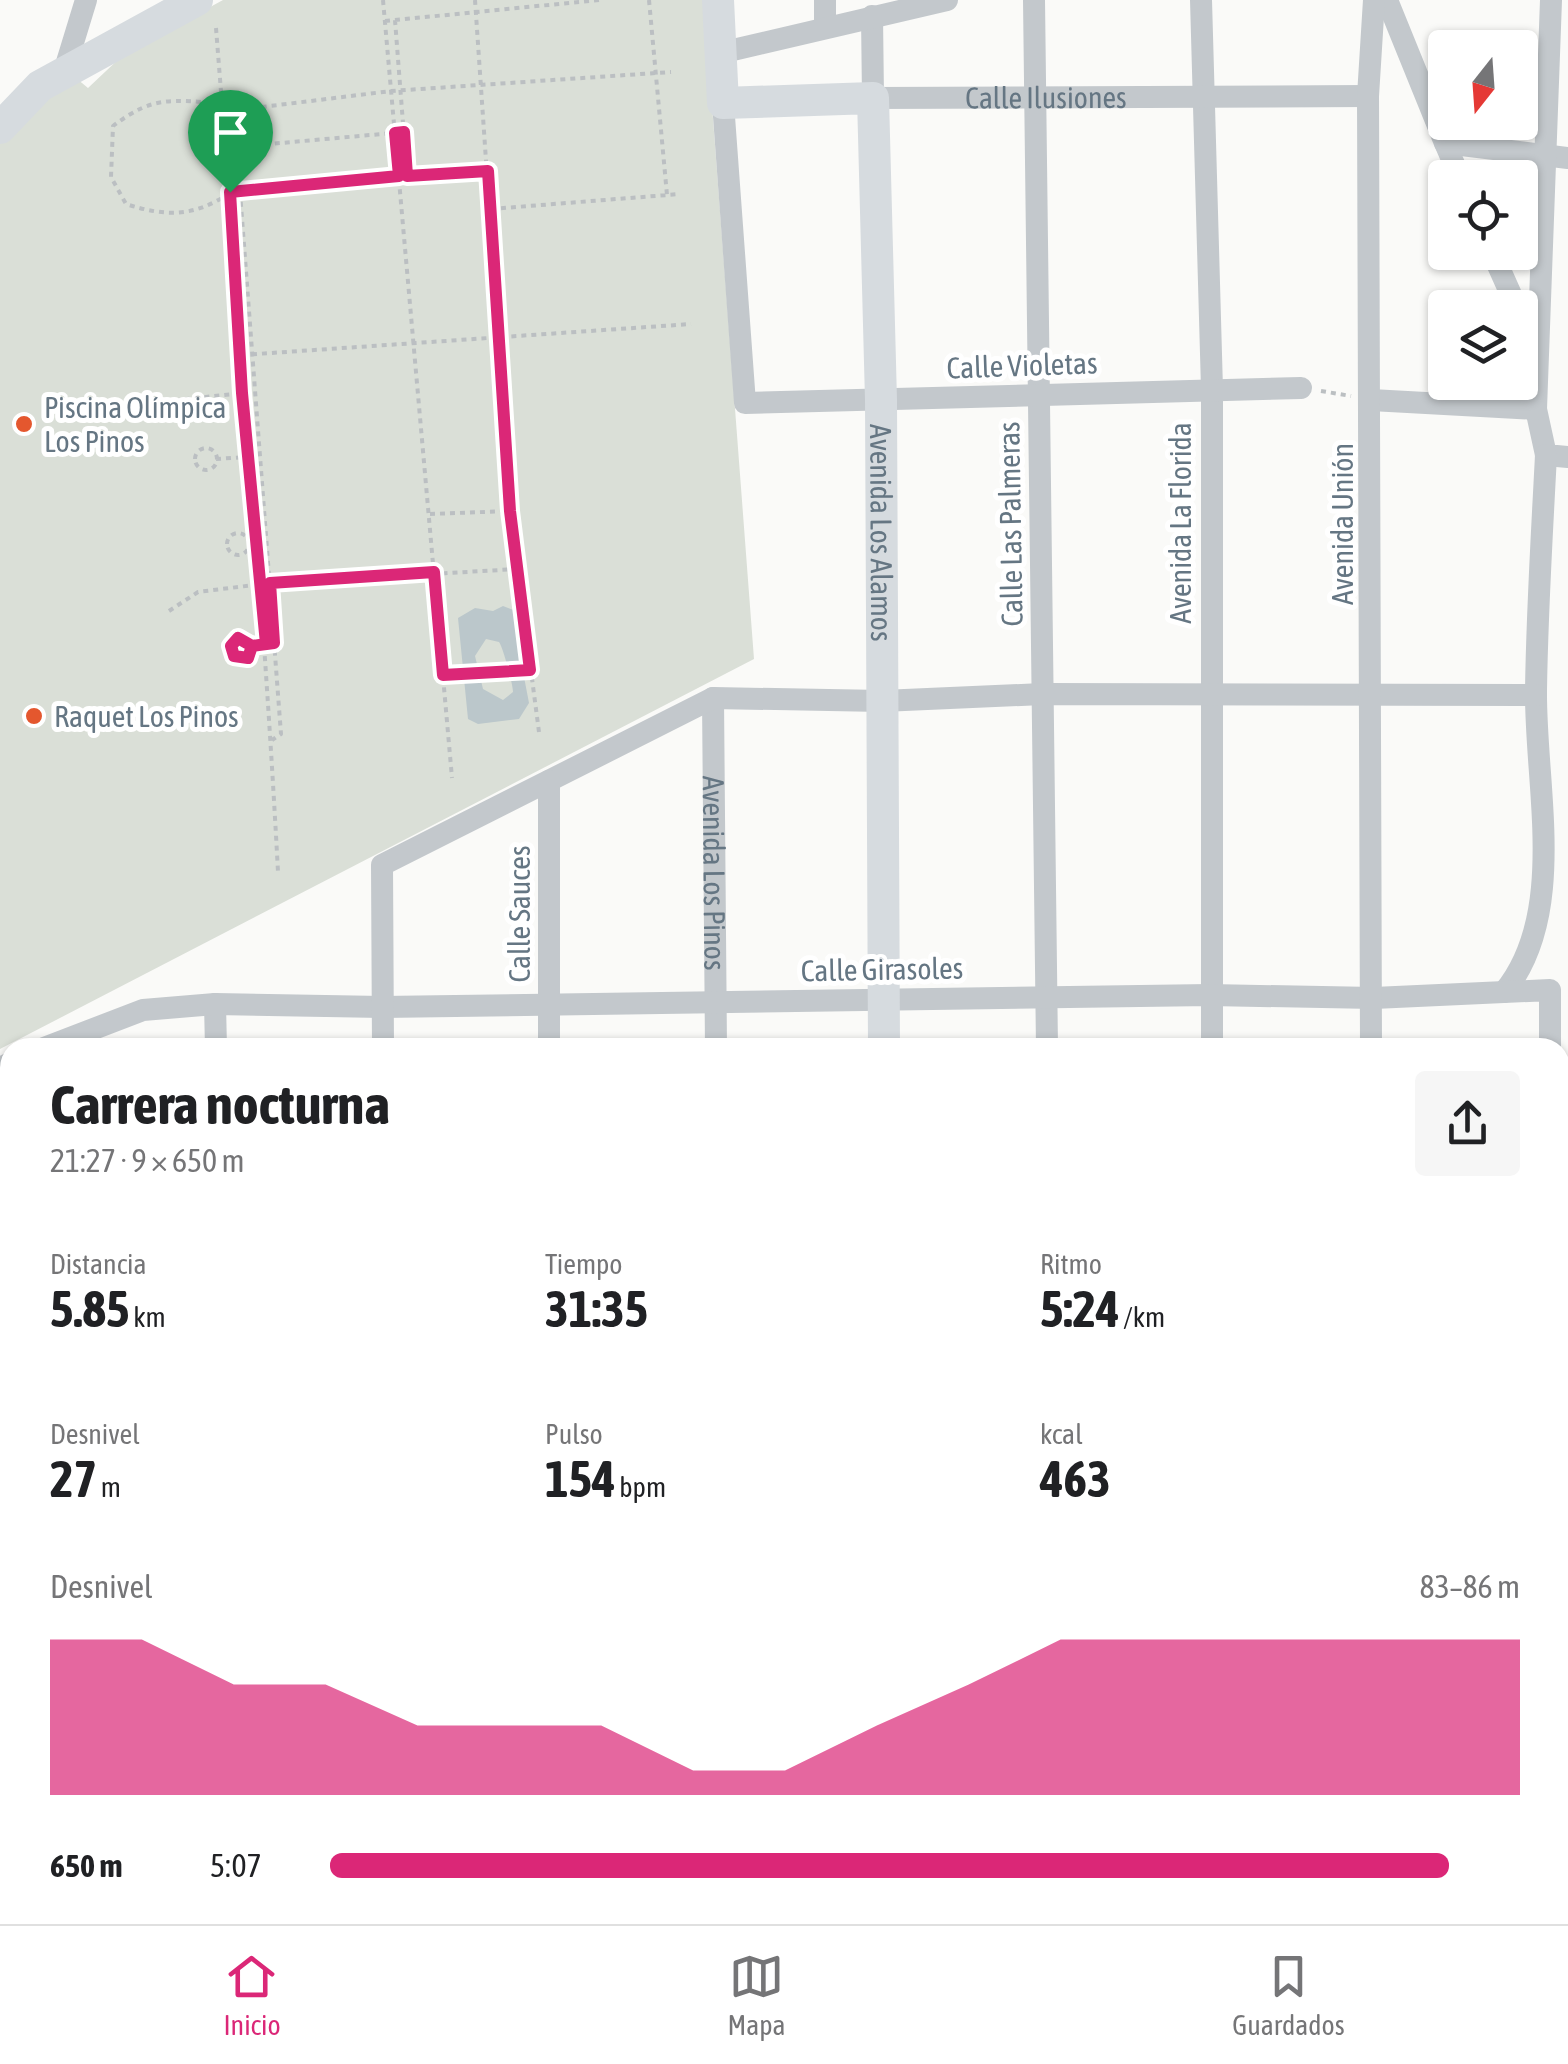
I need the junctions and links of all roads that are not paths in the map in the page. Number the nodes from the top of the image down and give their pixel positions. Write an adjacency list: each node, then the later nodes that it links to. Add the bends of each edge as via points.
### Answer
1 (86, 0): 14 (street)
2 (718, 0): 13 (street)
3 (825, 0): 12 (street)
4 (947, 0): 11 (street)
5 (1034, 0): 15 (street, Calle Las Palmeras)
6 (1202, 0): 16 (street, Avenida La Florida)
7 (1374, 0): 17 (street, Avenida Unión)
8 (1388, 0): 21 (street)
9 (1551, 0): 22 (street)
10 (181, 4): 14 (street)
11 (872, 16): 12 (street); 18 (street, Avenida Los Alamos)
12 (825, 26): 13 (street)
13 (720, 53): 19 (street)
14 (64, 72): 20 (street, via 40,86)
15 (1035, 95): 16 (street, Calle Ilusiones); 18 (street, Calle Ilusiones); 27 (street, Calle Las Palmeras)
16 (1204, 96): 17 (street, Calle Ilusiones); 26 (street, Avenida La Florida)
17 (1368, 96): 29 (street, Avenida Unión)
18 (873, 98): 19 (street, Calle Ilusiones); 28 (street, Avenida Los Alamos)
19 (723, 104): 28 (street, Calle Violetas, via 745,403)
20 (0, 128)
21 (1445, 143): 22 (street); 23 (street)
22 (1557, 158): 24 (street)
23 (1452, 160)
24 (1538, 327)
25 (1301, 388): 26 (street, Calle Violetas)
26 (1212, 389): 27 (street, Calle Violetas); 33 (street, Avenida La Florida)
27 (1039, 395): 28 (street, Calle Violetas); 34 (street, Calle Las Palmeras)
28 (881, 400): 38 (street, Avenida Los Alamos)
29 (1371, 400): 31 (street); 35 (street, Avenida Unión)
30 (1536, 400): 31 (street)
31 (1536, 409): 32 (street)
32 (1557, 456): 36 (street)
33 (1209, 693): 34 (street); 35 (street); 42 (street, Avenida La Florida)
34 (1042, 694): 38 (street); 43 (street, Calle Las Palmeras)
35 (1373, 695): 36 (street); 44 (street, Avenida Unión)
36 (1536, 695): 40 (street)
37 (713, 698): 38 (street); 39 (street); 45 (street, Avenida Los Pinos)
38 (882, 701): 46 (street, Avenida Los Alamos)
39 (549, 780): 48 (street, Calle Sauces); 49 (street, via 382,864)
40 (1556, 801): 41 (street, via 1538,924 1524,969)
41 (1504, 992): 44 (street, Calle Girasoles); 59 (street, Calle Girasoles, via 1550,990)
42 (1210, 994): 43 (street, Calle Girasoles); 44 (street, Calle Girasoles); 57 (street, Avenida La Florida)
43 (1046, 997): 46 (street, Calle Girasoles); 56 (street, Calle Las Palmeras)
44 (1374, 998): 58 (street, Avenida Unión)
45 (715, 1000): 46 (street, Calle Girasoles); 48 (street, Calle Girasoles); 54 (street, Avenida Los Pinos)
46 (883, 1000): 55 (street, Avenida Los Alamos)
47 (215, 1004): 49 (street, Calle Girasoles); 50 (street, Calle Girasoles, via 144,1010); 51 (street)
48 (548, 1004): 49 (street, Calle Girasoles); 53 (street, Calle Sauces)
49 (382, 1007): 52 (street)
50 (69, 1038)
51 (216, 1038)
52 (383, 1038)
53 (549, 1038)
54 (716, 1038)
55 (884, 1038)
56 (1047, 1038)
57 (1212, 1038)
58 (1372, 1038)
59 (1550, 1038)

